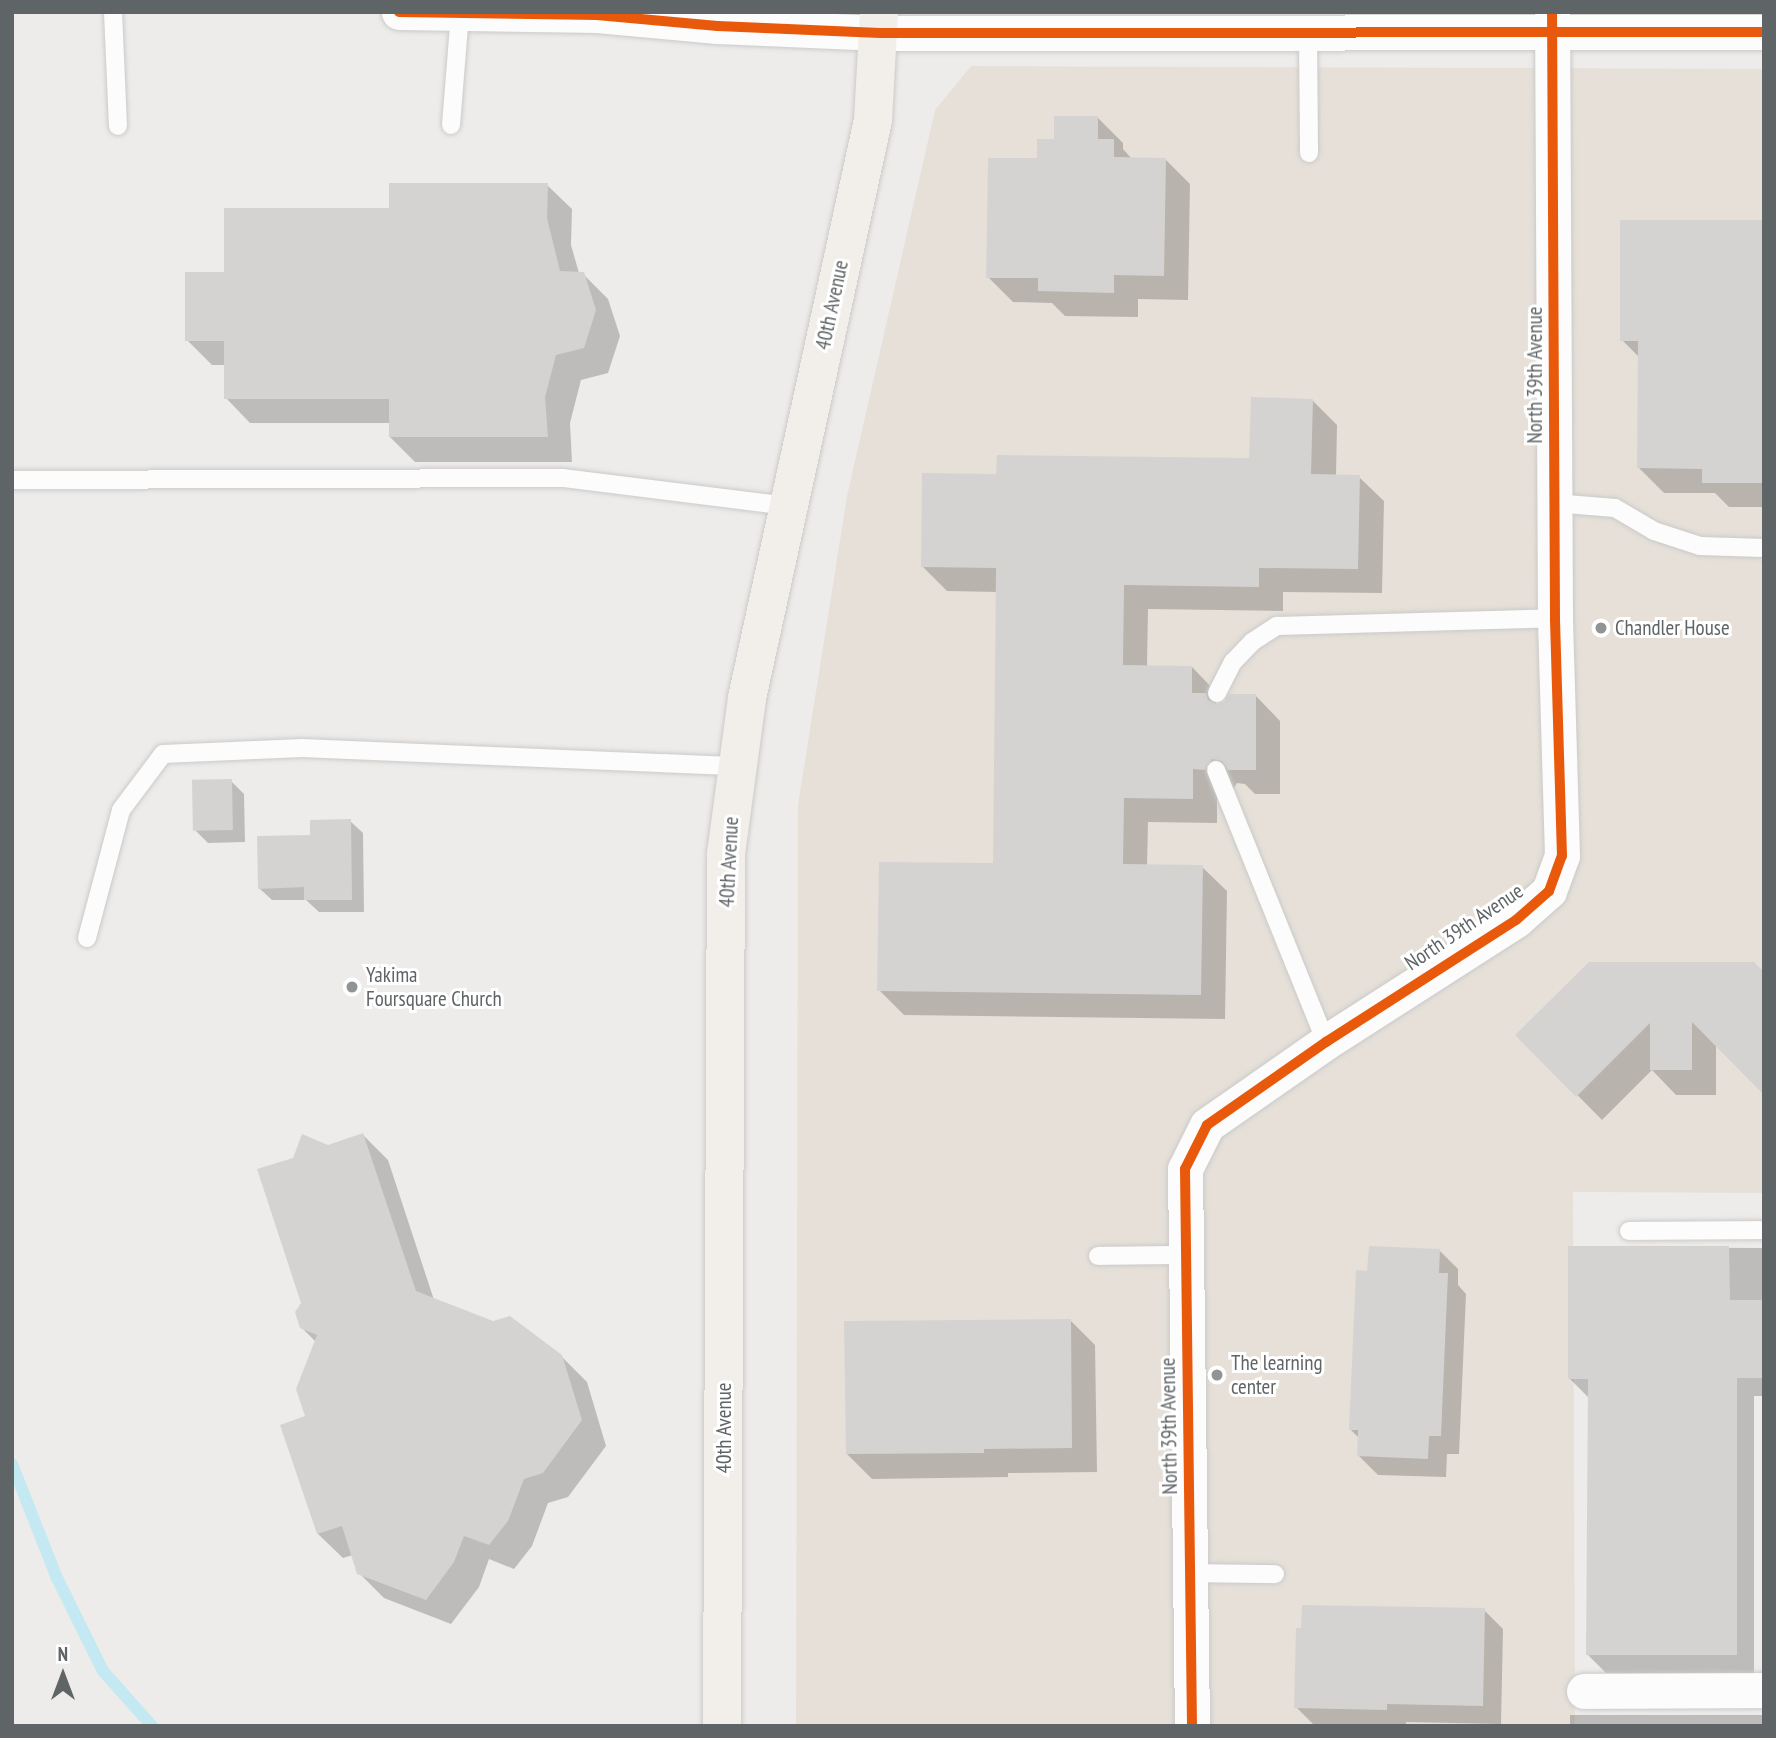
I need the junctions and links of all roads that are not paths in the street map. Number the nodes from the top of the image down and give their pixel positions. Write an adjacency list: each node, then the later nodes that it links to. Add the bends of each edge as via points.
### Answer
1 (113, 12): 10 (lane)
2 (399, 12): 3 (street)
3 (460, 13): 4 (street); 9 (lane)
4 (597, 14): 5 (street, via 718,26)
5 (879, 22): 7 (street); 14 (main road, 40th Avenue, via 873,120)
6 (1552, 22): 7 (street); 8 (street); 13 (street, North 39th Avenue)
7 (1329, 26): 11 (lane)
8 (1764, 32)
9 (451, 125)
10 (118, 126)
11 (1309, 153)
12 (12, 481): 14 (lane, via 563,478)
13 (1555, 503): 15 (lane, via 1615,508 1654,531 1700,546); 16 (street, North 39th Avenue)
14 (789, 506): 18 (main road, 40th Avenue, via 747,698)
15 (1764, 548)
16 (1555, 618): 17 (lane, via 1277,626 1233,662); 21 (street, North 39th Avenue, via 1562,856 1549,891 1516,920)
17 (1217, 694)
18 (738, 766): 20 (lane, via 302,748 163,754 121,810); 30 (main road, 40th Avenue, via 726,854)
19 (1216, 770): 21 (lane)
20 (88, 938)
21 (1326, 1042): 24 (street, North 39th Avenue, via 1207,1125 1185,1169)
22 (1764, 1230): 23 (lane)
23 (1629, 1231)
24 (1186, 1255): 25 (lane); 26 (street, North 39th Avenue)
25 (1098, 1256)
26 (1190, 1573): 27 (lane); 31 (street, North 39th Avenue)
27 (1275, 1574)
28 (1764, 1690): 29 (street)
29 (1584, 1691)
30 (722, 1726)
31 (1192, 1726)

